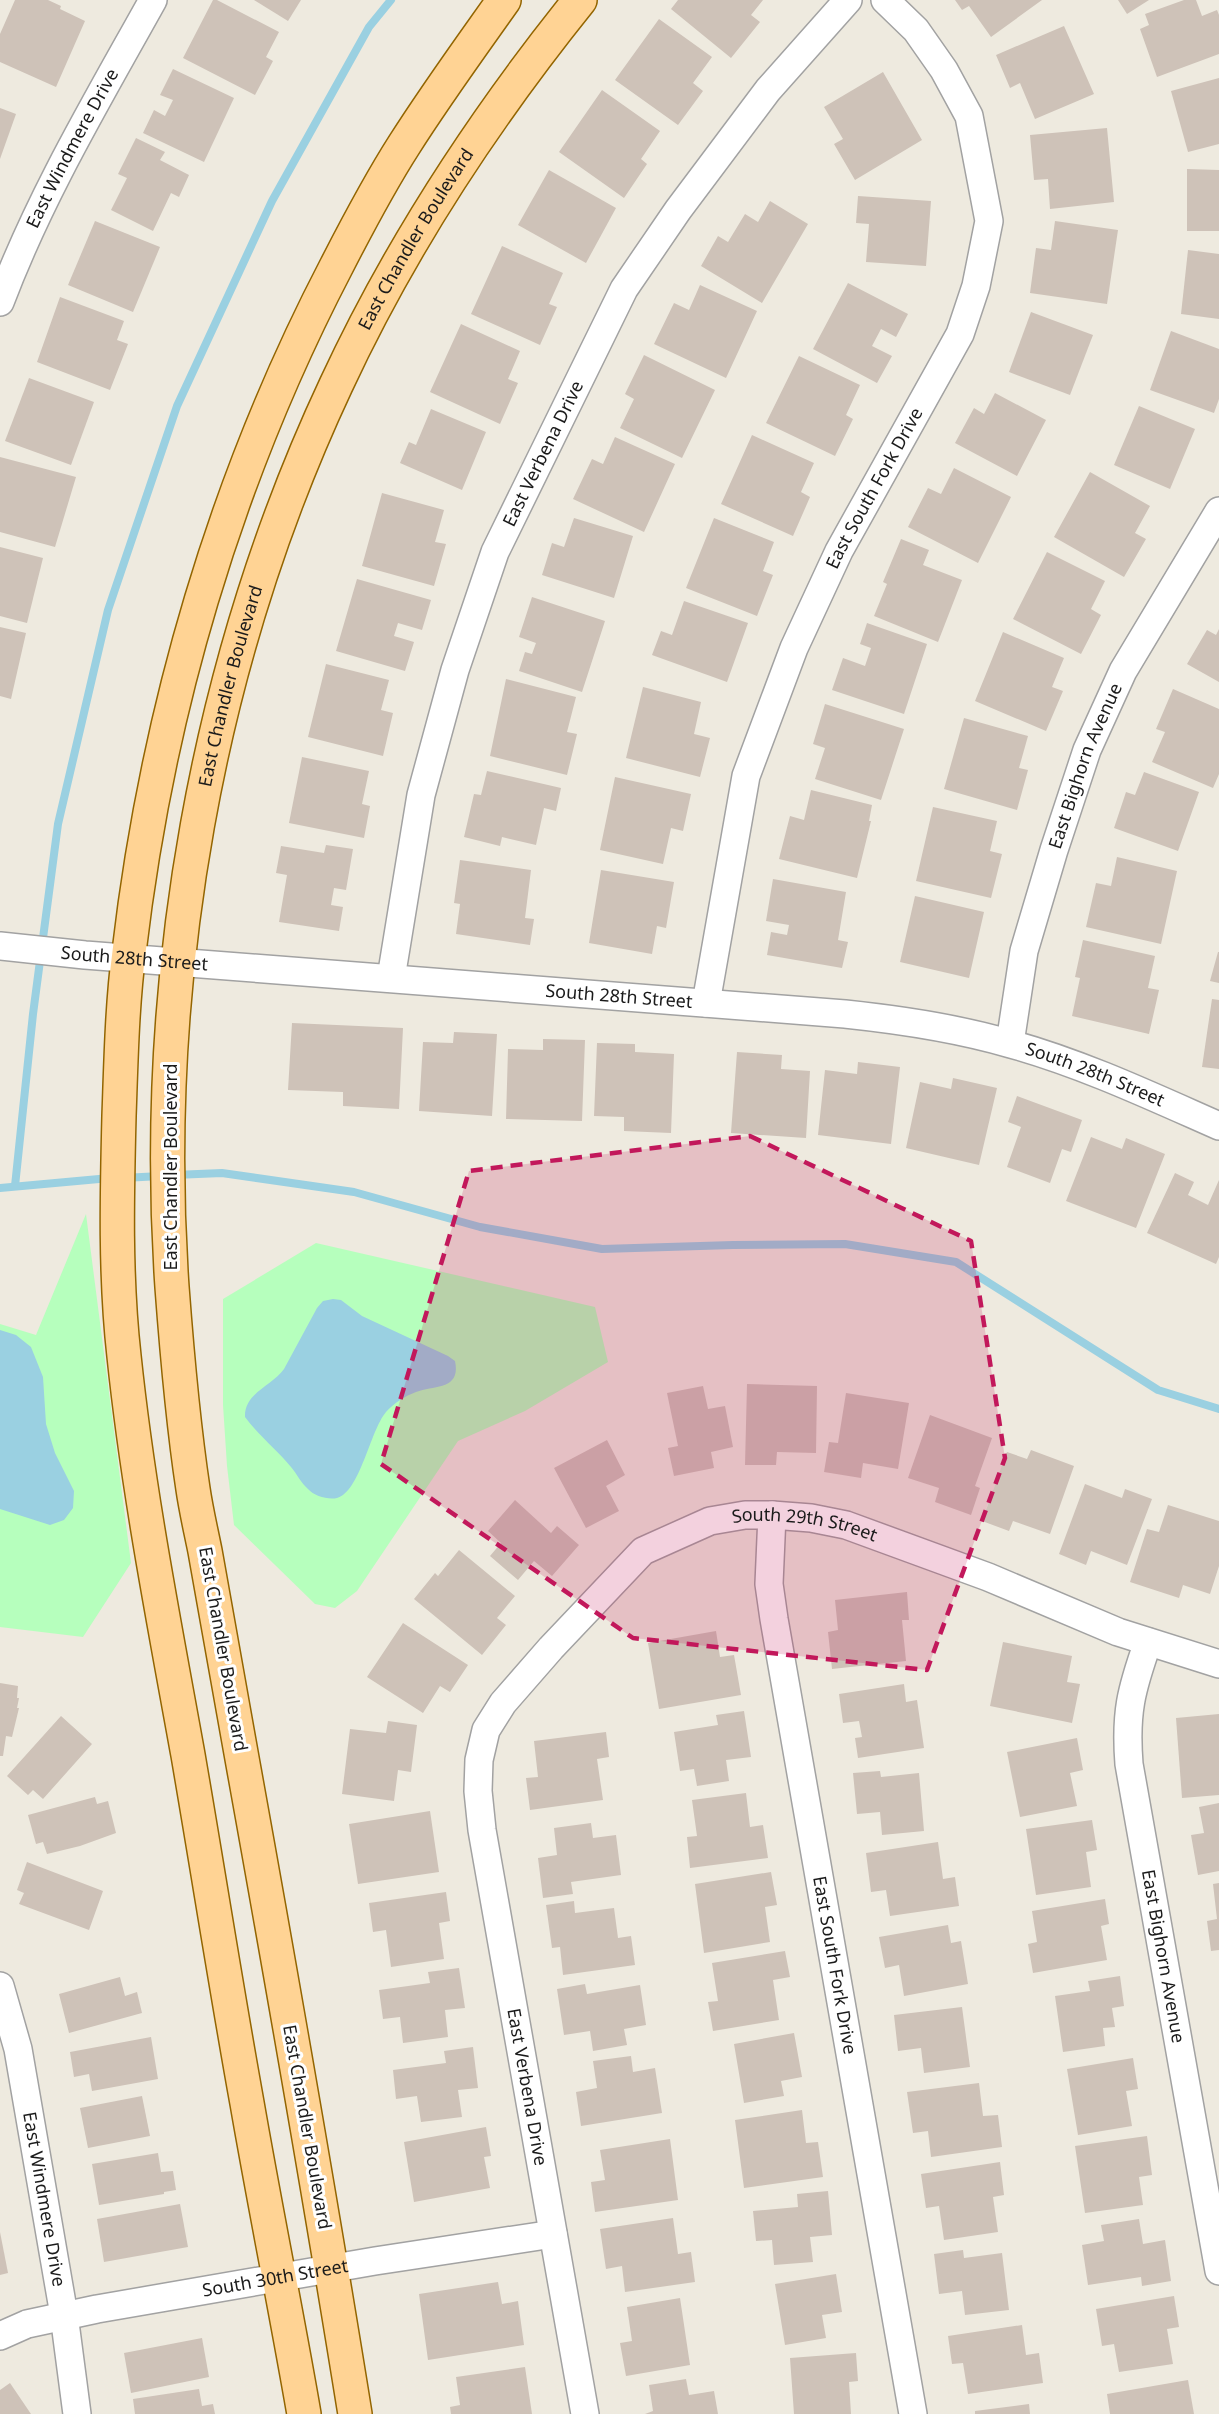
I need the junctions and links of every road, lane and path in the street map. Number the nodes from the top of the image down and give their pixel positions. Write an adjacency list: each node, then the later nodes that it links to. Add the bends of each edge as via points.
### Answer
1 (153, 0): 6 (street, East Windmere Drive, via 44,199)
2 (504, 0): 9 (main road, via 402,147 360,220 264,419 207,579 160,754)
3 (580, 0): 10 (main road, East Chandler Boulevard, via 502,103 445,188 362,333 305,456 260,581 226,698 202,800)
4 (848, 0): 11 (street, East Verbena Drive, via 768,90 624,290 495,552 455,670 421,795)
5 (885, 0): 12 (street, East South Fork Drive, via 916,30 969,116 989,220 976,286 960,334 839,551 794,648 746,776)
6 (0, 302)
7 (1219, 511): 13 (street, East Bighorn Avenue, via 1123,671 1088,750 1024,951)
8 (6, 946): 9 (street, South 28th Street)
9 (128, 957): 10 (street, South 28th Street); 24 (main road, via 117,1218 123,1352 142,1492 248,2109)
10 (177, 962): 11 (street, South 28th Street); 22 (main road, East Chandler Boulevard, via 168,1150 170,1226 193,1491)
11 (392, 978): 12 (street, South 28th Street)
12 (706, 1003): 13 (street, South 28th Street, via 914,1021)
13 (1010, 1043): 14 (street, South 28th Street, via 1066,1062)
14 (1219, 1126)
15 (772, 1515): 16 (street, South 29th Street, via 823,1521 875,1534); 18 (street, South 29th Street, via 710,1521 643,1551 503,1703 486,1730); 31 (street, East South Fork Drive, via 769,1584 774,1619)
16 (1148, 1642): 17 (street, South 29th Street); 20 (street, East Bighorn Avenue, via 1128,1709 1129,1764)
17 (1219, 1664)
18 (479, 1760): 21 (street, East Verbena Drive, via 482,1830)
19 (0, 1986): 25 (street, East Windmere Drive, via 18,2049)
20 (1213, 2198): 23 (street, East Bighorn Avenue)
21 (553, 2234): 22 (street, South 30th Street); 30 (street, East Verbena Drive)
22 (332, 2269): 24 (street, South 30th Street); 29 (main road, East Chandler Boulevard)
23 (1219, 2271)
24 (281, 2278): 25 (street, South 30th Street); 28 (main road)
25 (64, 2315): 26 (street, South 30th Street); 27 (street, East Windmere Drive)
26 (0, 2336)
27 (77, 2414)
28 (304, 2414)
29 (355, 2414)
30 (585, 2414)
31 (913, 2414)

